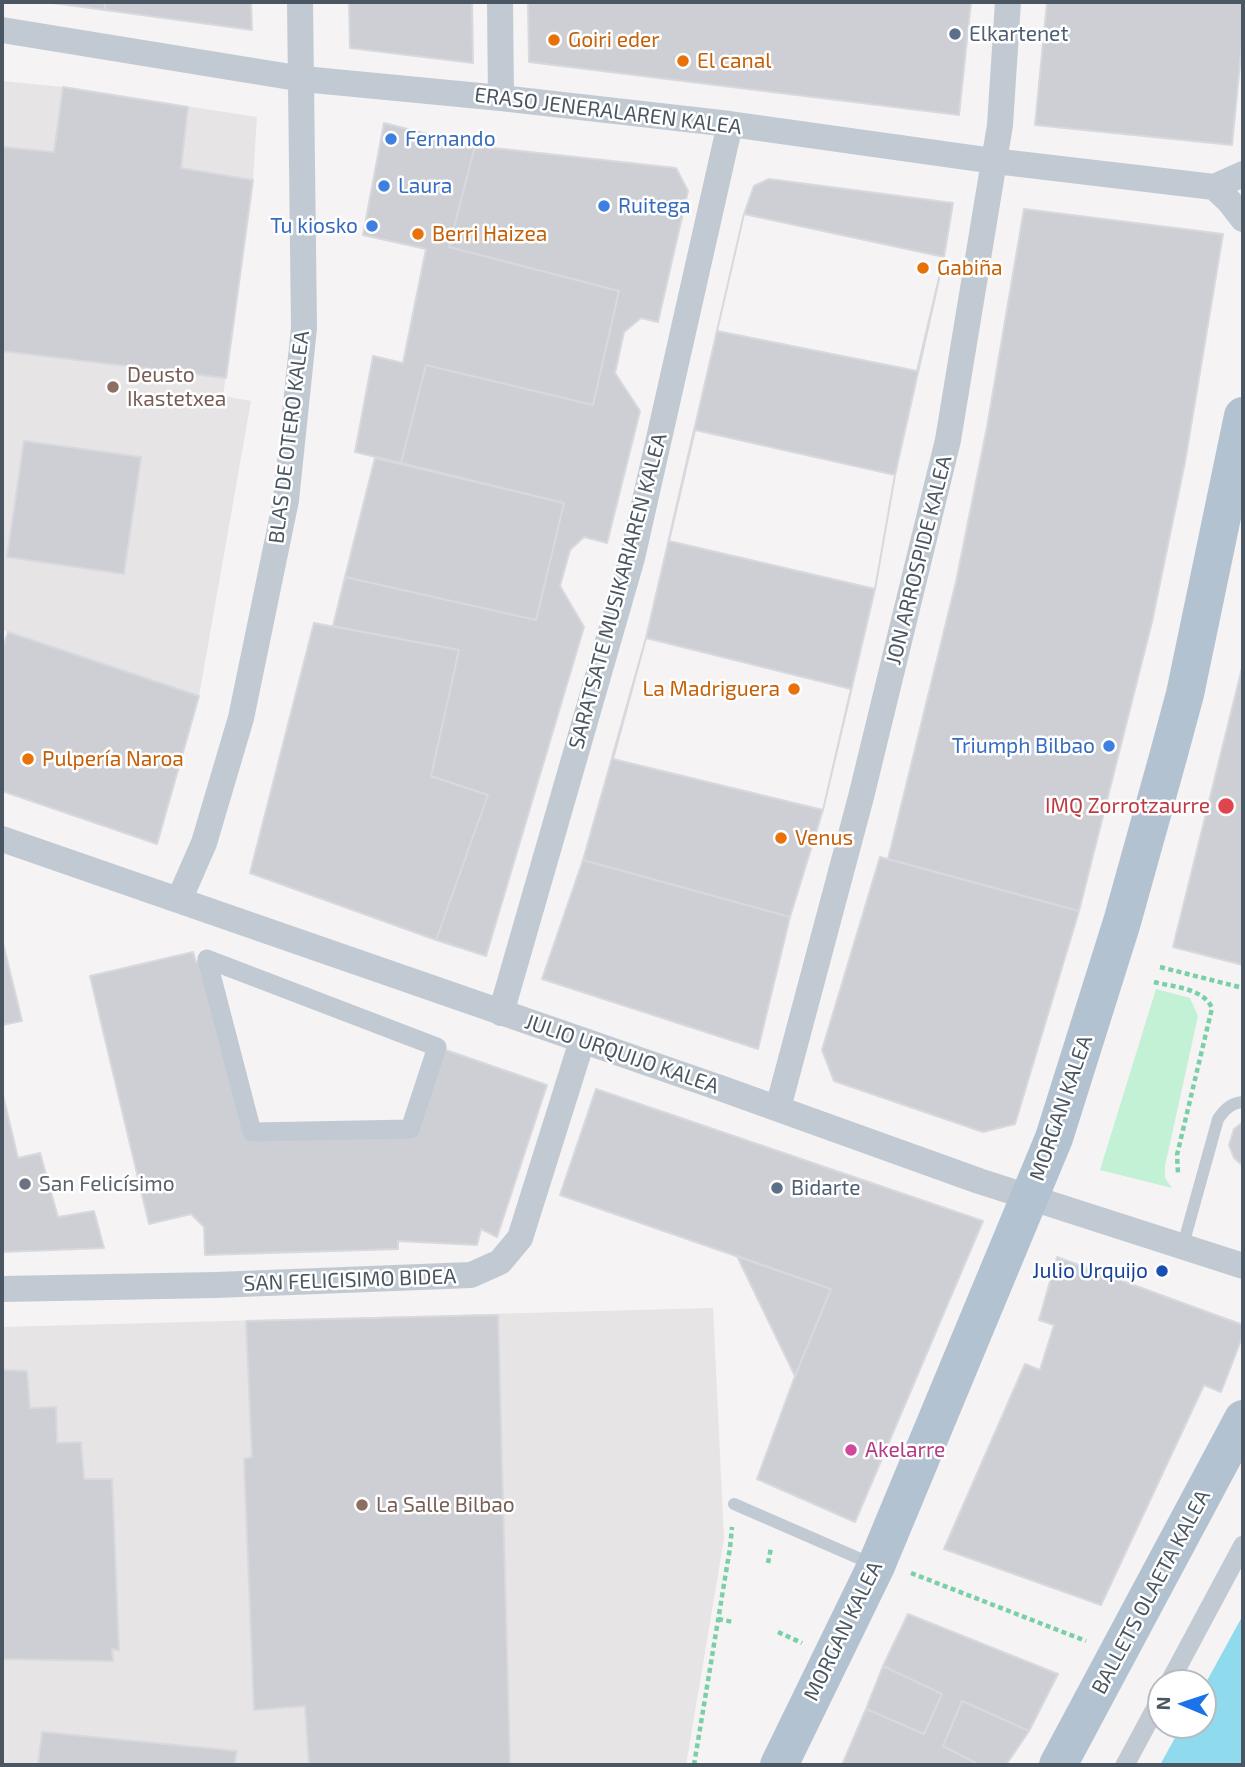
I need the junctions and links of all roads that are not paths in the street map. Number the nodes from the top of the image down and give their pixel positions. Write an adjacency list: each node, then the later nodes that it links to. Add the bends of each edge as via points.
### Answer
1 (300, 2): 5 (street, BLAS DE OTERO KALEA)
2 (500, 2): 6 (street)
3 (1008, 2): 8 (street, JON ARROSPIDE KALEA)
4 (2, 30): 5 (street, ERASO JENERALAREN KALEA)
5 (303, 79): 6 (street, ERASO JENERALAREN KALEA); 14 (street, BLAS DE OTERO KALEA, via 303,328 286,500 241,718 204,843)
6 (501, 98): 7 (street, ERASO JENERALAREN KALEA)
7 (730, 124): 8 (street, ERASO JENERALAREN KALEA); 15 (street, SARATSATE MUSIKARIAREN KALEA, via 632,558)
8 (994, 161): 10 (street, ERASO JENERALAREN KALEA); 18 (street, JON ARROSPIDE KALEA, via 947,440 861,797)
9 (1243, 174): 10 (street)
10 (1214, 187): 11 (street)
11 (1243, 219)
12 (1243, 416): 20 (main road, MORGAN KALEA, via 1168,757 1122,922)
13 (2, 839): 14 (street, JULIO URQUIJO KALEA)
14 (179, 900): 15 (street, JULIO URQUIJO KALEA)
15 (501, 1013): 16 (street, JULIO URQUIJO KALEA)
16 (582, 1041): 18 (street, JULIO URQUIJO KALEA); 23 (street, SAN FELICISIMO BIDEA, via 520,1238 500,1262 471,1275)
17 (1243, 1102): 21 (lane, via 1234,1103 1218,1119)
18 (778, 1108): 20 (street, JULIO URQUIJO KALEA)
19 (410, 1129): 19 (street, via 252,1132 207,959 437,1047)
20 (1030, 1198): 21 (street, JULIO URQUIJO KALEA); 27 (main road, MORGAN KALEA)
21 (1183, 1245): 22 (street, JULIO URQUIJO KALEA)
22 (1243, 1266)
23 (2, 1289)
24 (1243, 1419): 31 (main road, BALLETS OLAETA KALEA)
25 (734, 1504): 27 (lane)
26 (1243, 1545): 28 (street)
27 (890, 1568): 30 (main road, MORGAN KALEA)
28 (1177, 1669)
29 (1147, 1724): 32 (street)
30 (779, 1765)
31 (1058, 1765)
32 (1125, 1765)

